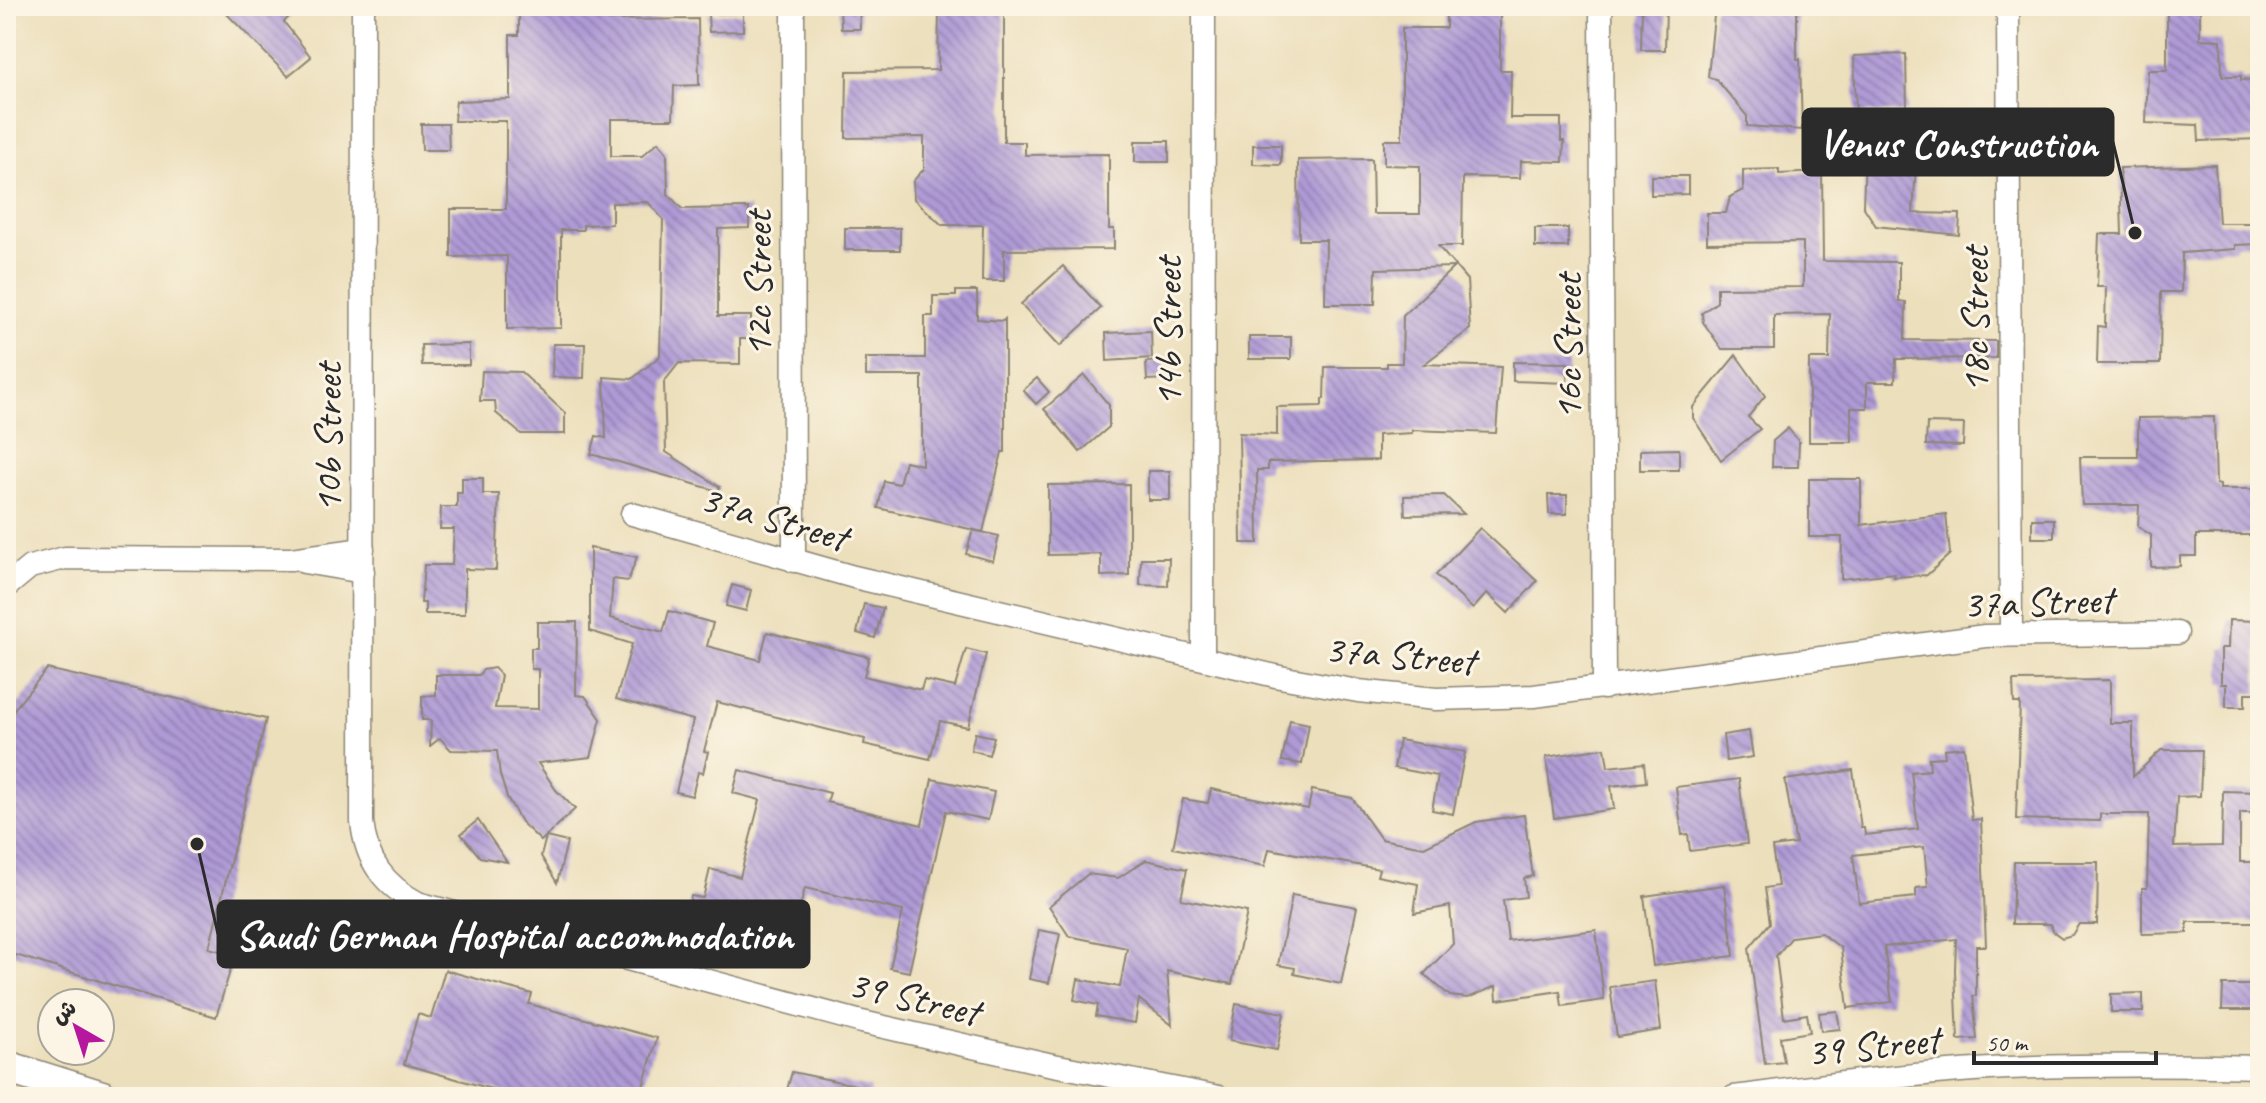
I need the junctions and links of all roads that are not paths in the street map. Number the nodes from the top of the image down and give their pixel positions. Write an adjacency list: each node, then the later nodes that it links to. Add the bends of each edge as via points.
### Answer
1 (363, 6): 7 (street, 10b Street)
2 (793, 6): 9 (street, 12c Street)
3 (1204, 6): 14 (street, 14b Street)
4 (1601, 6): 15 (street, 16c Street)
5 (2008, 6): 13 (street, 18c Street)
6 (632, 514): 9 (street, 37a Street)
7 (363, 549): 8 (street); 10 (street, 10b Street)
8 (291, 559): 10 (street); 11 (street, via 65,558 30,567)
9 (794, 561): 14 (street, 37a Street)
10 (363, 572): 16 (street, 10b Street, via 362,822)
11 (6, 587)
12 (2177, 633): 13 (street, 37a Street)
13 (2011, 634): 15 (street, 37a Street)
14 (1203, 658): 15 (street, 37a Street, via 1358,691 1436,699)
15 (1604, 688)
16 (375, 869): 20 (street, 39 Street, via 418,903 742,991 955,1044)
17 (6, 1067): 19 (main road)
18 (2260, 1067): 21 (street, 39 Street, via 1990,1069)
19 (102, 1097)
20 (1219, 1097)
21 (1734, 1097)

